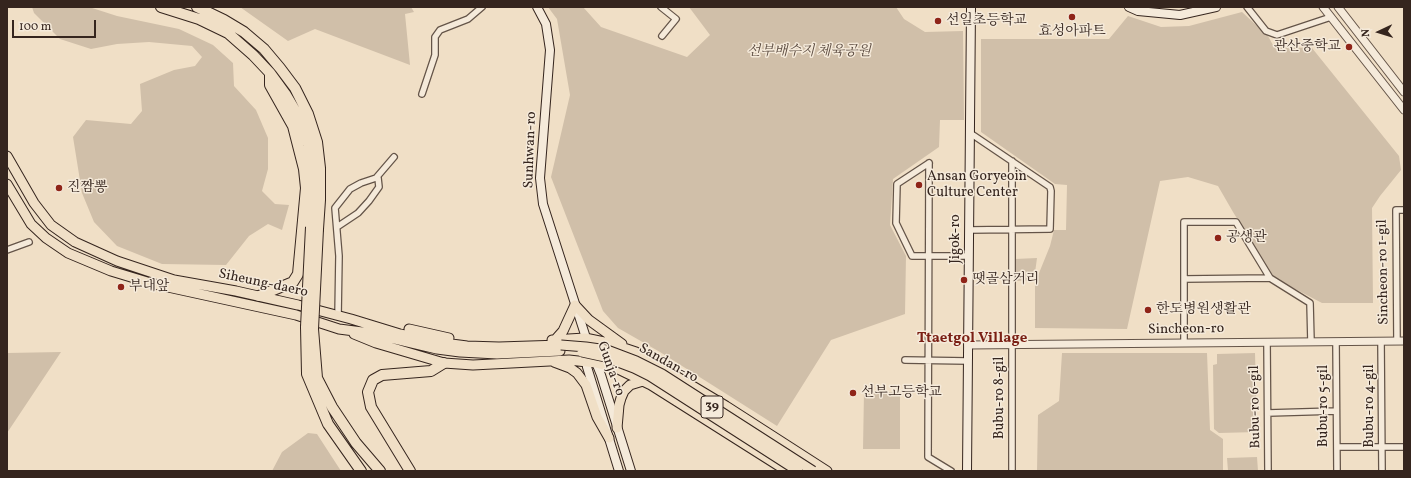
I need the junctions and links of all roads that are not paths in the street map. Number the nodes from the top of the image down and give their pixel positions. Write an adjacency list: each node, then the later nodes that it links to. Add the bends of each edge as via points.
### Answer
1 (161, 7): 14 (highway, via 199,19 228,33)
2 (197, 7): 26 (highway, via 244,32 264,49 295,88 308,114 317,142 320,200)
3 (482, 7): 16 (street, via 468,20 440,30 435,37 435,55)
4 (537, 7): 36 (main road, Sunhwan-ro, via 546,24 550,50 540,178 543,204)
5 (662, 7): 13 (street, via 676,19)
6 (971, 7): 18 (main road, Jigok-ro)
7 (1129, 7): 8 (main road, via 1138,11 1180,15)
8 (1216, 7)
9 (1247, 7): 12 (street, via 1266,31 1277,35)
10 (1323, 7): 12 (street)
11 (1338, 7): 15 (street)
12 (1331, 17): 17 (street)
13 (662, 36)
14 (270, 73): 26 (highway, via 299,116 308,144 314,188); 35 (highway, via 270,86 293,126 306,188 298,274 293,282)
15 (1404, 92)
16 (422, 94)
17 (1404, 110)
18 (970, 132): 21 (street); 27 (main road, Jigok-ro)
19 (7, 156): 35 (main road, Siheung-daero / 39, via 34,203 51,225 75,242 117,261 174,280)
20 (394, 157): 25 (street, via 376,178 350,189 340,201 335,208)
21 (1012, 161): 28 (street, Bubu-ro 8-gil); 28 (street, via 1050,187 1050,229)
22 (378, 178): 25 (street, via 379,186 369,201)
23 (7, 184): 40 (main road, Siheung-daero / 39, via 31,224 68,253 111,271 154,284 296,314)
24 (1404, 210): 44 (street, Sincheon-ro 1-gil, via 1396,210)
25 (338, 227): 37 (street)
26 (314, 228): 39 (highway, bridge)
27 (969, 230): 28 (street); 32 (main road, Jigok-ro)
28 (1012, 230): 51 (street, Bubu-ro 8-gil)
29 (29, 242): 30 (street)
30 (7, 250)
31 (928, 256): 31 (street, via 929,163 897,184 896,223 912,256); 32 (street); 56 (street)
32 (969, 256): 50 (main road, Jigok-ro)
33 (1270, 278): 34 (street); 34 (street, via 1236,222 1184,222); 46 (street, via 1310,303)
34 (1184, 279): 48 (street)
35 (258, 296): 37 (main road, Siheung-daero / 39)
36 (575, 305): 42 (main road, Sunhwan-ro); 49 (main road); 54 (main road, via 596,325)
37 (338, 316): 38 (main road, Siheung-daero / 39)
38 (351, 319): 41 (main road, Siheung-daero / 39); 49 (main road, via 368,319 451,338 494,342 531,339)
39 (310, 328): 73 (highway, via 307,374 328,424); 74 (highway, via 317,378 332,407 356,443)
40 (339, 329): 41 (main road, Siheung-daero / 39); 60 (main road)
41 (372, 329): 49 (main road, Siheung-daero / 39, via 437,349 460,352 497,354)
42 (585, 338): 49 (main road); 52 (main road); 59 (main road, Gunja-ro); 61 (main road, Gunja-ro)
43 (1381, 341): 44 (street, Sincheon-ro); 47 (street, Sincheon-ro); 71 (street, Bubu-ro 4-gil)
44 (1401, 341)
45 (1267, 342): 46 (street, Sincheon-ro); 48 (street, Sincheon-ro); 67 (street, Bubu-ro 6-gil)
46 (1312, 342): 47 (street, Sincheon-ro)
47 (1336, 342): 66 (street, Bubu-ro 5-gil)
48 (1184, 343): 51 (street, Sincheon-ro)
49 (559, 345): 53 (main road, Sandan-ro / 39, bridge, via 579,351); 57 (main road, via 559,340 563,344 564,354)
50 (968, 345): 51 (street, Sincheon-ro); 58 (main road, Jigok-ro)
51 (1012, 345): 84 (street, Bubu-ro 8-gil)
52 (625, 349): 54 (main road); 62 (main road, via 615,349 610,357 612,366)
53 (606, 353): 79 (main road, Sandan-ro / 39, bridge, via 650,376); 80 (main road, Sandan-ro / 39, bridge, via 636,361 662,374)
54 (638, 353): 81 (main road)
55 (905, 360): 56 (street)
56 (928, 360): 58 (street); 82 (street, via 928,457)
57 (553, 361): 59 (main road); 60 (main road, via 473,365); 69 (main road, via 577,373 586,385 597,417)
58 (968, 361): 83 (main road, Jigok-ro)
59 (586, 362): 61 (main road); 65 (main road, Gunja-ro)
60 (444, 363): 75 (highway, via 431,371 382,375 373,380 368,392 371,407)
61 (596, 363): 62 (main road); 64 (main road, Gunja-ro)
62 (618, 369): 63 (main road)
63 (643, 381): 68 (main road, via 630,385 624,392 619,406); 78 (main road)
64 (604, 384): 65 (main road, via 597,381); 68 (main road, Gunja-ro)
65 (594, 387): 69 (main road, Gunja-ro)
66 (1336, 411): 67 (street); 70 (street, Bubu-ro 5-gil)
67 (1268, 413): 85 (street, Bubu-ro 6-gil)
68 (617, 428): 77 (main road, Gunja-ro)
69 (609, 438): 76 (main road, Gunja-ro)
70 (1336, 447): 71 (street); 86 (street, Bubu-ro 5-gil)
71 (1382, 447): 72 (street); 87 (street, Bubu-ro 4-gil)
72 (1404, 447)
73 (361, 471)
74 (380, 471)
75 (410, 471)
76 (619, 471)
77 (631, 471)
78 (787, 471)
79 (798, 471)
80 (813, 471)
81 (826, 471)
82 (951, 471)
83 (967, 471)
84 (1012, 471)
85 (1268, 471)
86 (1337, 471)
87 (1382, 471)

